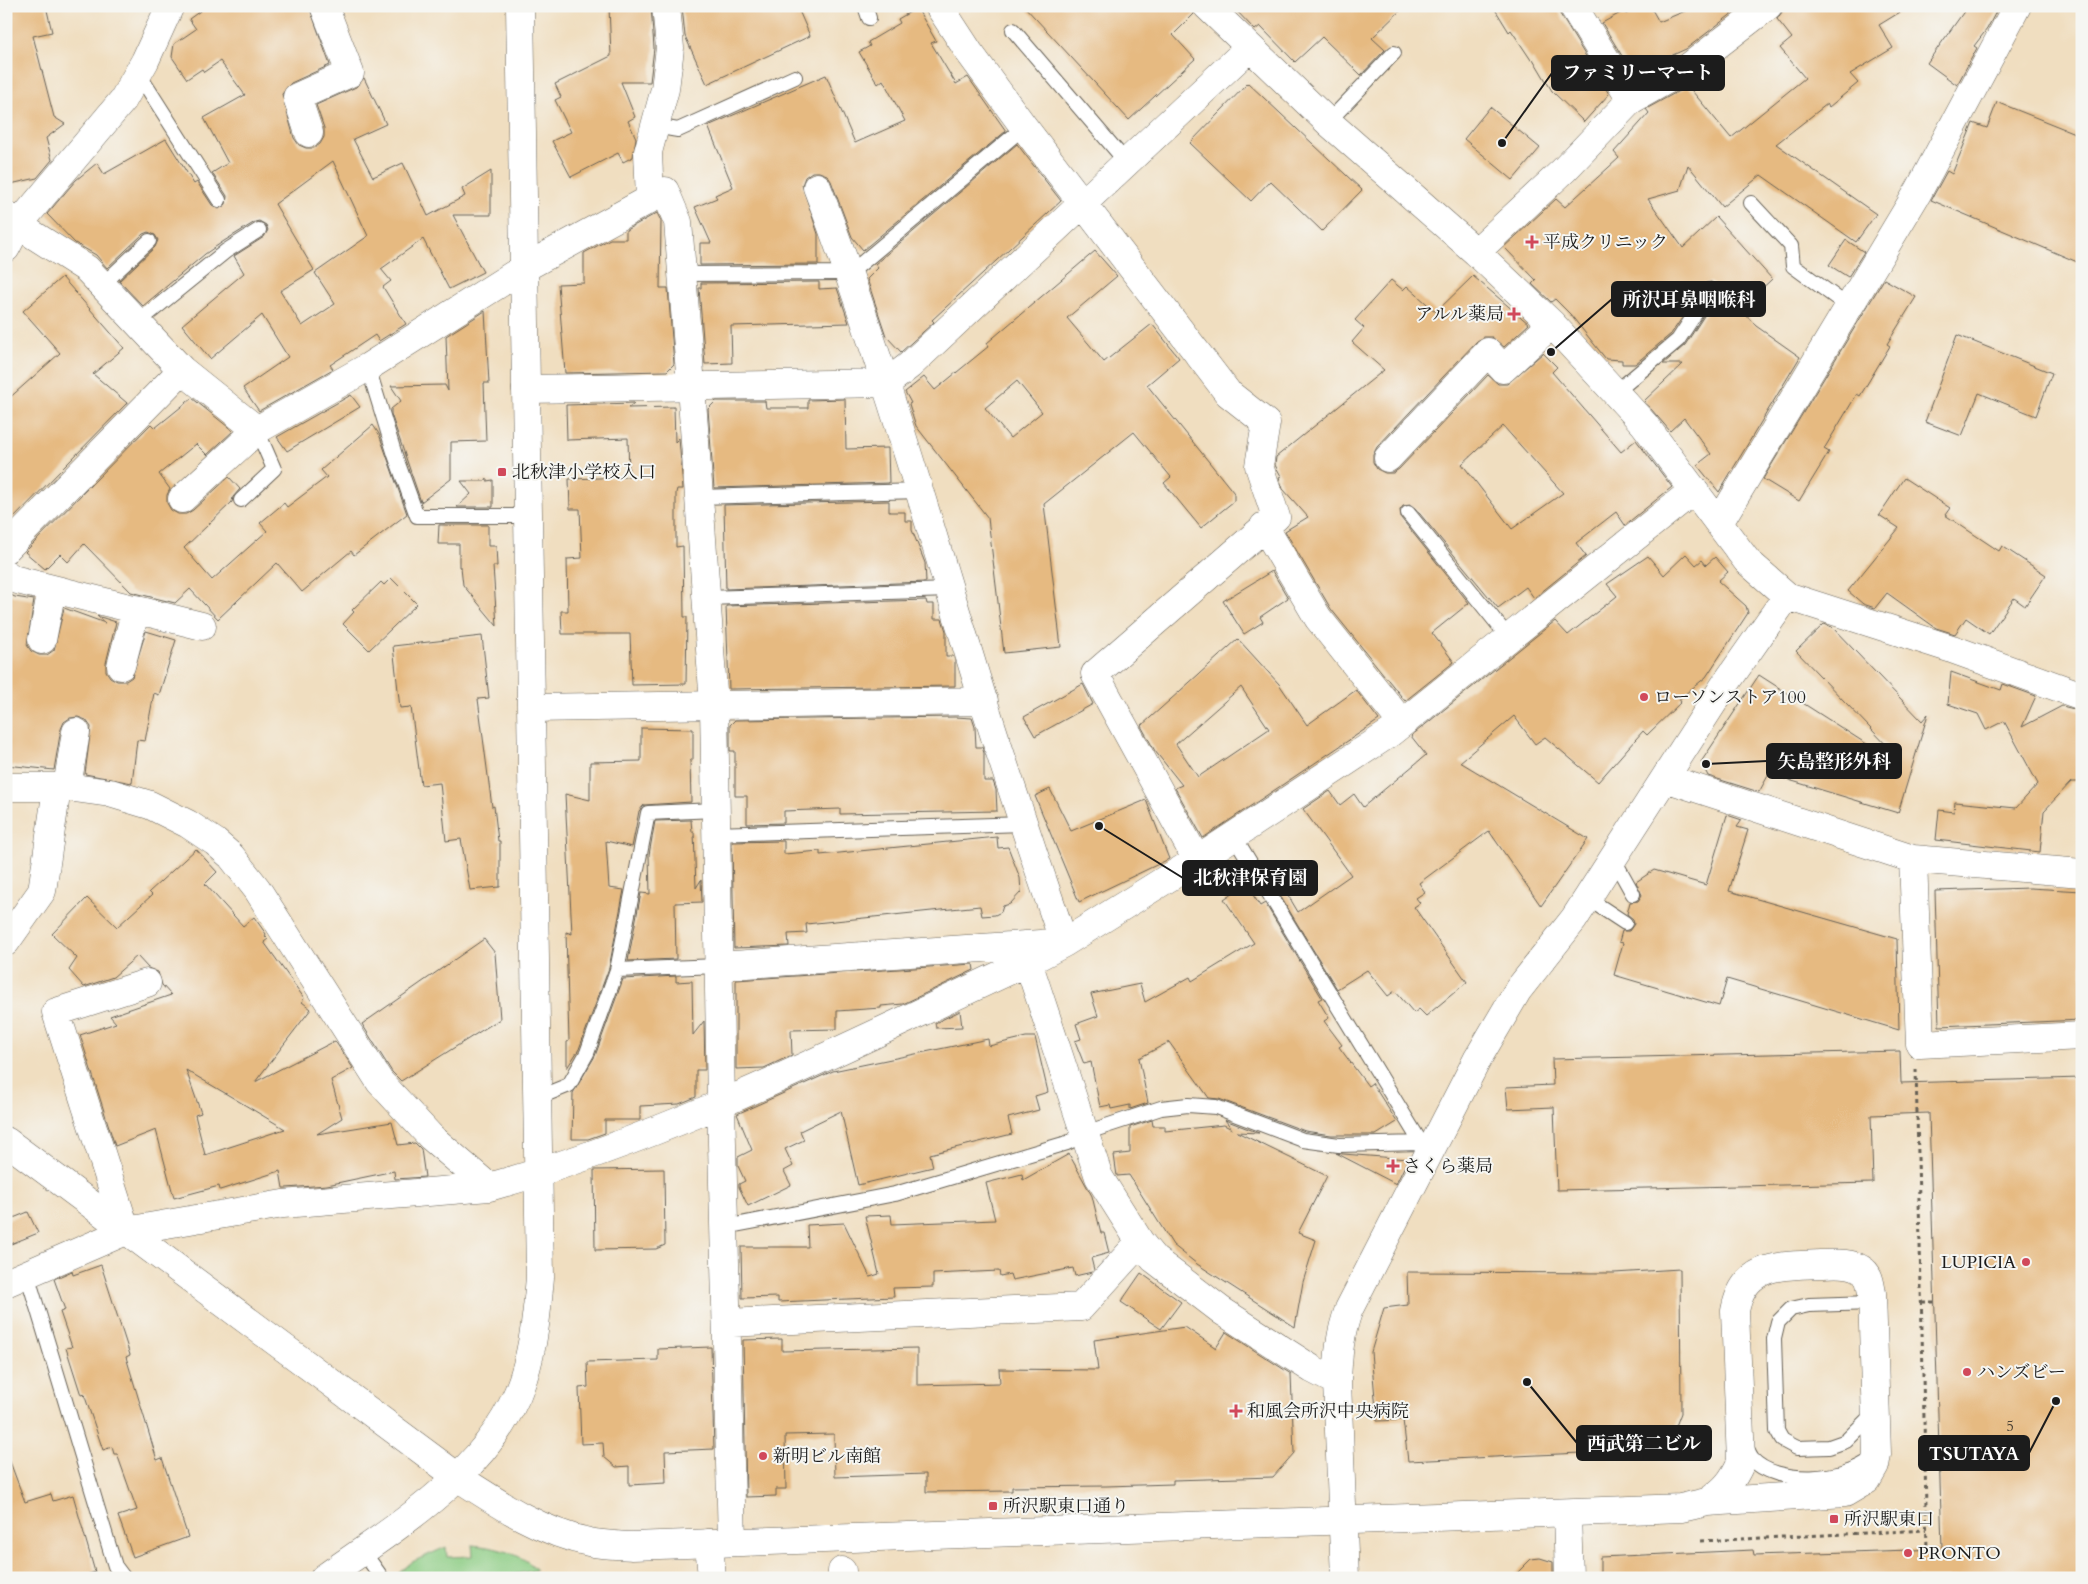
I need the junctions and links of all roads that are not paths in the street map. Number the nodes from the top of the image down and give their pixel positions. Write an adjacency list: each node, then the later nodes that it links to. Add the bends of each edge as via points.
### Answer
1 (170, 6): 13 (street)
2 (324, 6): 19 (street, via 350,73 297,96)
3 (520, 6): 30 (street)
4 (666, 6): 17 (street, via 670,48 666,89)
5 (939, 6): 18 (street)
6 (1207, 6): 11 (street)
7 (1573, 6): 15 (street)
8 (1768, 6): 15 (street, via 1686,70)
9 (2017, 6): 35 (street, via 1918,192)
10 (1013, 30): 20 (lane)
11 (1248, 48): 16 (street); 20 (street)
12 (1394, 52): 16 (lane)
13 (138, 73): 23 (lane); 26 (street, via 123,100)
14 (795, 77): 17 (lane, via 678,130)
15 (1631, 100): 29 (street, via 1564,170)
16 (1328, 122): 29 (street)
17 (655, 126): 22 (street, via 648,152)
18 (1024, 127): 24 (street); 31 (lane)
19 (309, 133)
20 (1127, 163): 24 (street)
21 (817, 187): 31 (street)
22 (650, 199): 30 (street); 32 (street, via 665,191 678,222)
23 (219, 200)
24 (1084, 203): 40 (street); 54 (street, via 1228,394 1266,423 1259,466 1276,517)
25 (1751, 203): 35 (lane, via 1791,246 1792,266)
26 (10, 230): 33 (street, via 87,269)
27 (259, 230): 36 (lane, via 226,251)
28 (149, 241): 33 (lane)
29 (1476, 252): 37 (street)
30 (524, 268): 38 (street); 42 (street)
31 (850, 273): 32 (lane); 40 (street)
32 (682, 274): 41 (street)
33 (102, 285): 36 (street)
34 (1710, 291): 43 (lane, via 1678,340)
35 (1849, 308): 53 (street)
36 (138, 323): 39 (street)
37 (1552, 324): 43 (street); 45 (street, via 1504,369 1488,352)
38 (368, 367): 44 (street); 52 (lane, via 417,516)
39 (182, 370): 44 (street); 55 (street)
40 (887, 383): 41 (street); 47 (street)
41 (691, 386): 42 (street); 48 (street)
42 (526, 389): 52 (street)
43 (1616, 392): 46 (street)
44 (257, 430): 49 (street); 50 (lane, via 274,469)
45 (1388, 458)
46 (1694, 490): 53 (street); 63 (street)
47 (920, 491): 48 (lane); 58 (street)
48 (699, 497): 60 (street)
49 (182, 499)
50 (241, 500)
51 (1408, 513): 63 (lane)
52 (528, 516): 69 (street)
53 (1719, 523): 59 (street, via 1747,562)
54 (1264, 526): 70 (street, via 1318,618); 80 (street, via 1095,674)
55 (6, 549)
56 (6, 574): 57 (street, via 13,579)
57 (52, 589): 61 (street); 64 (street)
58 (950, 590): 60 (lane); 67 (street)
59 (1786, 596): 66 (street, via 1952,649); 72 (street)
60 (706, 598): 68 (street)
61 (136, 609): 62 (street); 65 (street)
62 (202, 626)
63 (1509, 638): 70 (street)
64 (42, 640)
65 (121, 666)
66 (2082, 696)
67 (984, 701): 68 (street); 76 (street)
68 (714, 705): 69 (street); 75 (street)
69 (532, 708): 92 (street)
70 (1402, 723): 77 (street)
71 (76, 732): 74 (street)
72 (1665, 778): 78 (street); 79 (street)
73 (6, 787): 74 (street)
74 (62, 787): 85 (street, via 42,891); 98 (street, via 110,792 150,805 188,824 231,856 257,889 380,1082 430,1136)
75 (715, 822): 76 (lane); 88 (street); 89 (lane, via 648,813)
76 (1024, 824): 86 (street)
77 (1234, 836): 80 (street); 96 (lane)
78 (1614, 858): 82 (lane); 83 (street)
79 (1913, 859): 81 (street); 91 (street, via 1920,1044)
80 (1198, 860): 86 (street)
81 (2082, 873)
82 (1633, 894)
83 (1587, 898): 84 (lane); 96 (street, via 1518,990)
84 (1624, 923)
85 (6, 942)
86 (1064, 943): 87 (street); 88 (street)
87 (1028, 962): 93 (street); 94 (street)
88 (718, 966): 89 (lane); 93 (street)
89 (617, 970): 92 (lane, via 587,1053 570,1085)
90 (146, 983): 100 (street, via 56,1012)
91 (2082, 1036)
92 (537, 1098): 97 (street)
93 (721, 1104): 97 (street); 99 (street)
94 (1084, 1136): 96 (lane, via 1161,1108 1202,1105 1216,1107 1303,1140 1339,1144); 99 (lane, via 895,1194); 101 (street, via 1104,1188)
95 (6, 1141): 100 (street)
96 (1427, 1145): 105 (street, via 1350,1309 1341,1336)
97 (538, 1174): 98 (street); 109 (street, via 540,1277 536,1333 523,1380 500,1428)
98 (489, 1187): 100 (street, via 283,1204)
99 (725, 1227): 104 (street)
100 (126, 1231): 102 (street); 109 (street)
101 (1140, 1242): 104 (street, via 1081,1307); 105 (street, via 1154,1259 1222,1311)
102 (17, 1278): 115 (lane, via 115,1566)
103 (1872, 1303): 106 (street); 106 (lane, via 1809,1305 1791,1309 1778,1322 1774,1340 1777,1431 1782,1440 1797,1448 1829,1447 1846,1441); 107 (street, via 1870,1279 1863,1269 1851,1264 1776,1266 1744,1285 1735,1311)
104 (727, 1323): 113 (street)
105 (1337, 1382): 112 (street)
106 (1876, 1411): 108 (street)
107 (1740, 1436): 108 (lane, via 1752,1458 1770,1471 1796,1477 1833,1475 1860,1468); 110 (street, via 1741,1462 1734,1479)
108 (1878, 1454): 110 (street, via 1867,1480 1845,1493)
109 (458, 1478): 113 (street, via 500,1505 551,1531 590,1542 632,1546); 114 (street)
110 (1707, 1502): 111 (street, via 1681,1508)
111 (1567, 1513): 112 (street); 120 (street)
112 (1343, 1521): 113 (street); 119 (street)
113 (721, 1542): 118 (street)
114 (362, 1550): 116 (street); 117 (lane)
115 (124, 1578)
116 (324, 1578)
117 (382, 1578)
118 (712, 1578)
119 (1345, 1578)
120 (1569, 1578)

